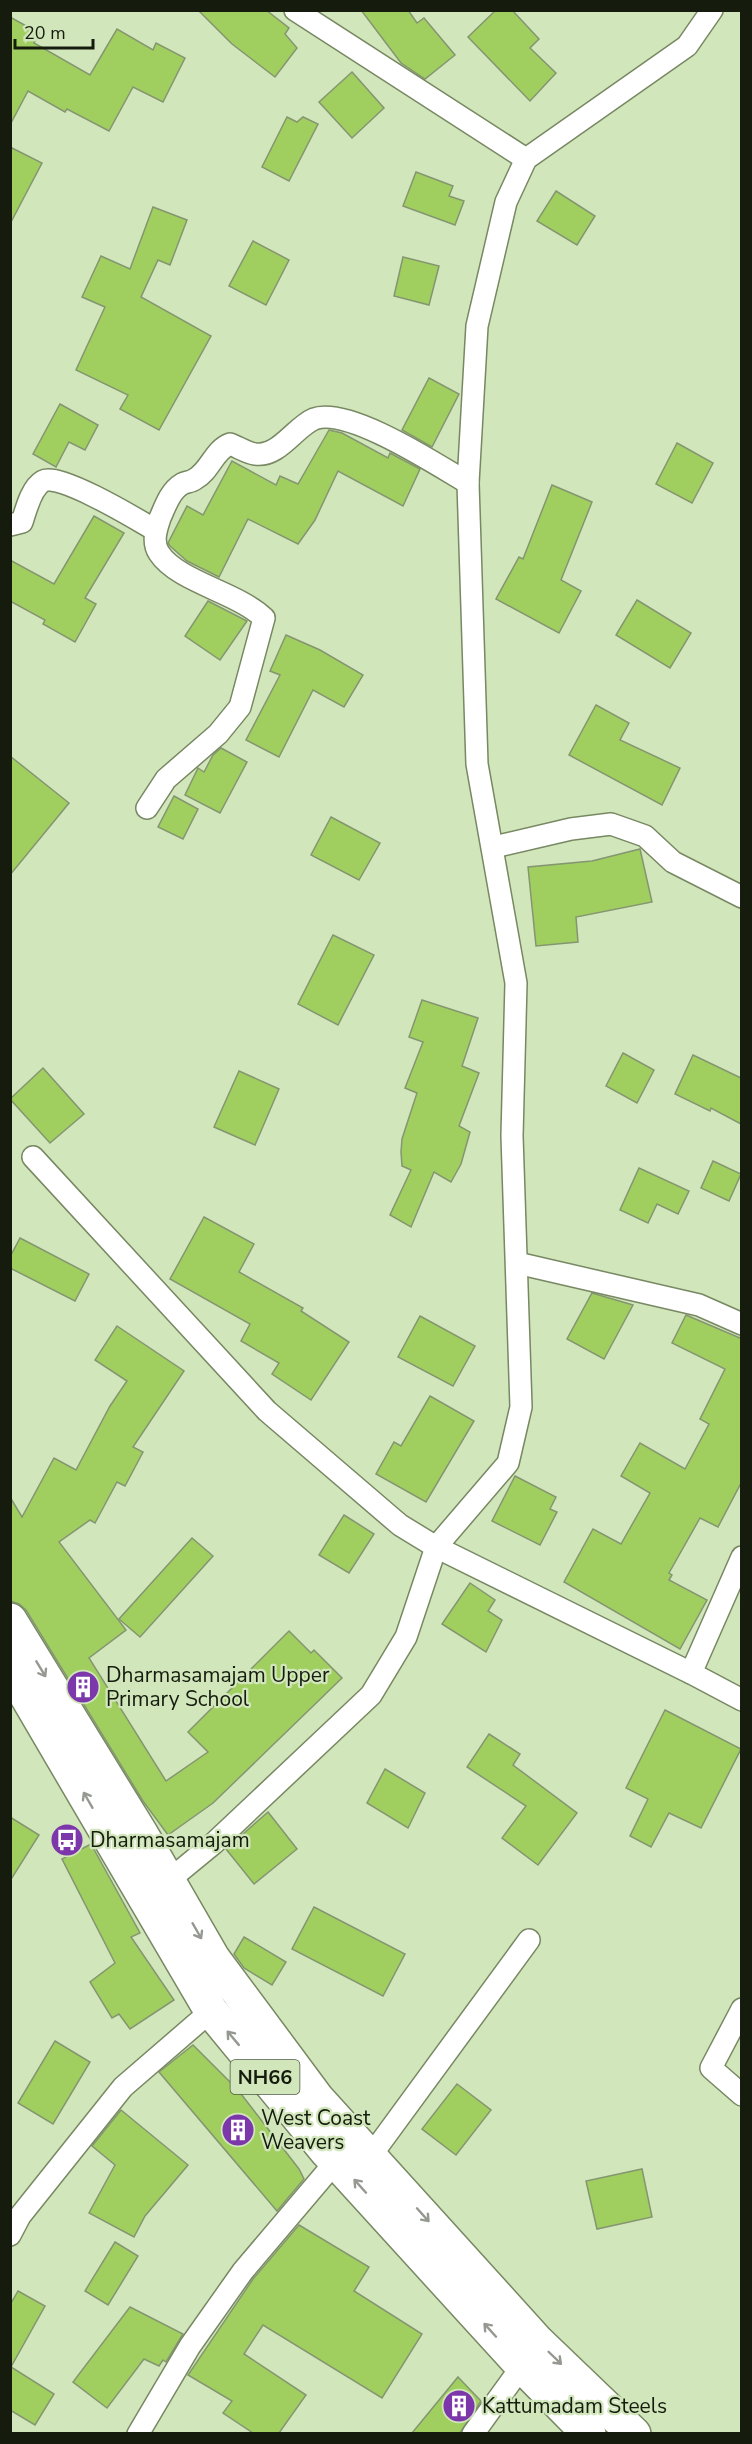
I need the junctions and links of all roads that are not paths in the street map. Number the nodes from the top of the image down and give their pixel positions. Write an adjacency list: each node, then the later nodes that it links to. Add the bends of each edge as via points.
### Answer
1 (295, 10): 3 (street)
2 (712, 10): 3 (street, via 687,46)
3 (526, 159): 4 (street, via 506,202 477,326)
4 (468, 483): 6 (street, via 391,438 342,419 314,419 274,449 257,455 230,444 222,447 196,479 181,484 168,500); 8 (street, via 477,764)
5 (10, 525): 6 (street, via 22,522 33,492 42,482 52,479)
6 (155, 530): 7 (street, via 159,552 168,562 252,606 264,618 240,707 218,734 166,779)
7 (147, 808)
8 (494, 847): 9 (street, via 571,829 611,825 645,836 673,862); 11 (street, via 516,983 512,1136)
9 (741, 897)
10 (33, 1157): 13 (street, via 267,1411 400,1525)
11 (517, 1263): 12 (street, via 699,1305); 13 (street, via 521,1407 508,1463)
12 (741, 1324)
13 (436, 1547): 17 (street); 19 (street, via 406,1637 371,1695 213,1844)
14 (741, 1557): 17 (street)
15 (10, 1620): 19 (highway, NH66, one-way to 19)
16 (10, 1668): 19 (highway, NH66, one-way to 16)
17 (691, 1672): 18 (street)
18 (741, 1700)
19 (156, 1889): 22 (highway, NH66); 24 (highway, NH66, one-way to 24, via 213,1958 317,2098)
20 (529, 1940): 24 (street)
21 (741, 2009): 23 (street, via 711,2067)
22 (211, 2011): 25 (highway, NH66, one-way to 22); 26 (street, via 123,2087 20,2216)
23 (741, 2096)
24 (370, 2157): 31 (highway, NH66, one-way to 31, via 538,2342)
25 (337, 2160): 27 (highway, NH66, one-way to 25); 28 (street, via 243,2271 190,2346)
26 (10, 2235)
27 (522, 2366): 29 (street); 30 (highway, NH66)
28 (138, 2433)
29 (473, 2433)
30 (589, 2433)
31 (634, 2433)

